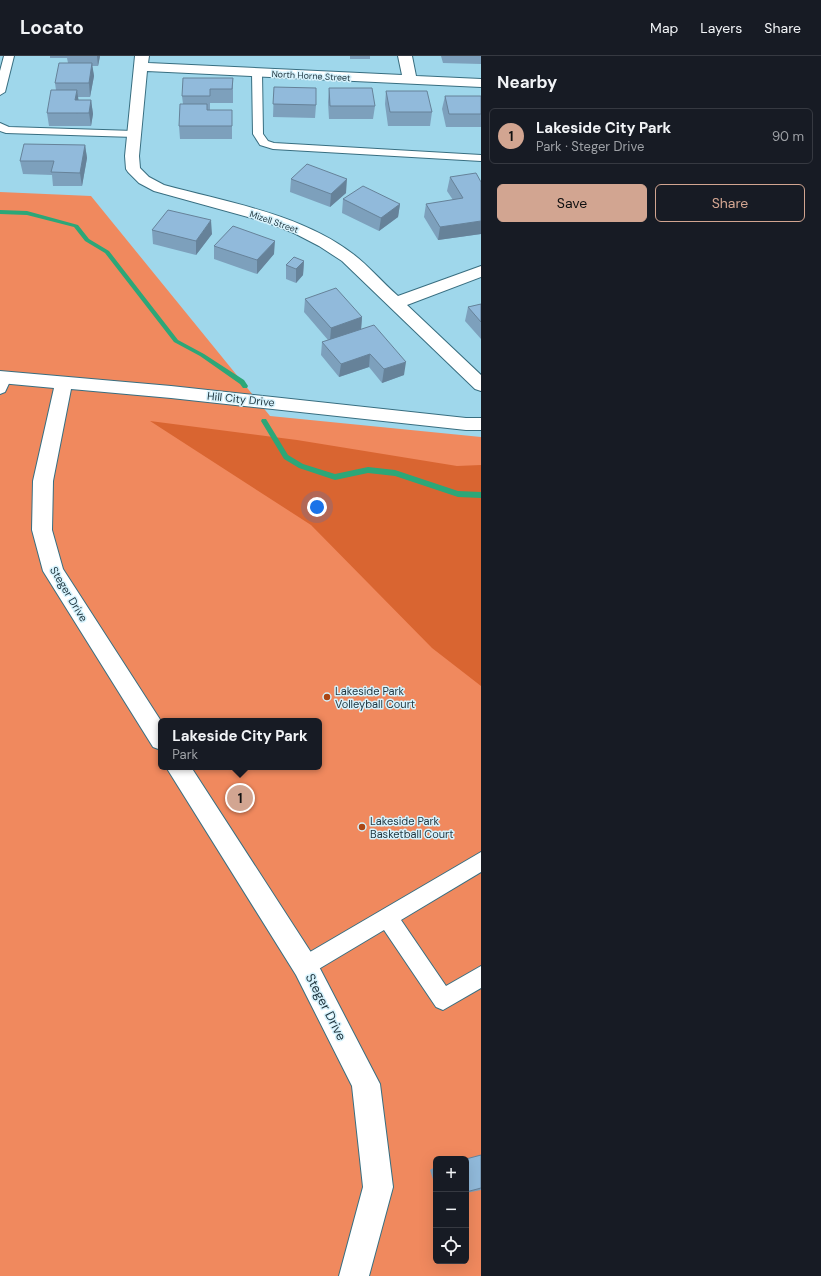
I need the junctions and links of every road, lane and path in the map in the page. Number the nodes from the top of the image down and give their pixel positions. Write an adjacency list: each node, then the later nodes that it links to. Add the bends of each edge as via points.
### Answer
1 (9, 56): 7 (lane)
2 (405, 56): 5 (street)
3 (141, 62): 4 (street, North Horne Street); 9 (street, Mizell Street)
4 (257, 73): 5 (street, North Horne Street); 10 (lane, via 258,134 264,143 273,146)
5 (410, 80): 6 (street, North Horne Street)
6 (481, 82)
7 (0, 92)
8 (0, 126): 9 (lane, via 6,130)
9 (134, 134): 12 (street, Mizell Street, via 133,169 144,180 159,188 271,219 300,230 348,258)
10 (481, 158)
11 (481, 271): 12 (street)
12 (396, 303): 15 (street, Mizell Street)
13 (2, 381): 14 (street, Hill City Drive)
14 (64, 382): 16 (street, Hill City Drive); 17 (street, Steger Drive, via 43,480 42,530 53,571)
15 (481, 385)
16 (481, 424)
17 (158, 735)
18 (180, 770): 21 (street, Steger Drive)
19 (481, 861): 20 (lane)
20 (387, 916): 21 (lane); 22 (lane, via 443,1000)
21 (305, 966): 23 (street, Steger Drive, via 366,1084 378,1187)
22 (481, 976)
23 (354, 1276)

